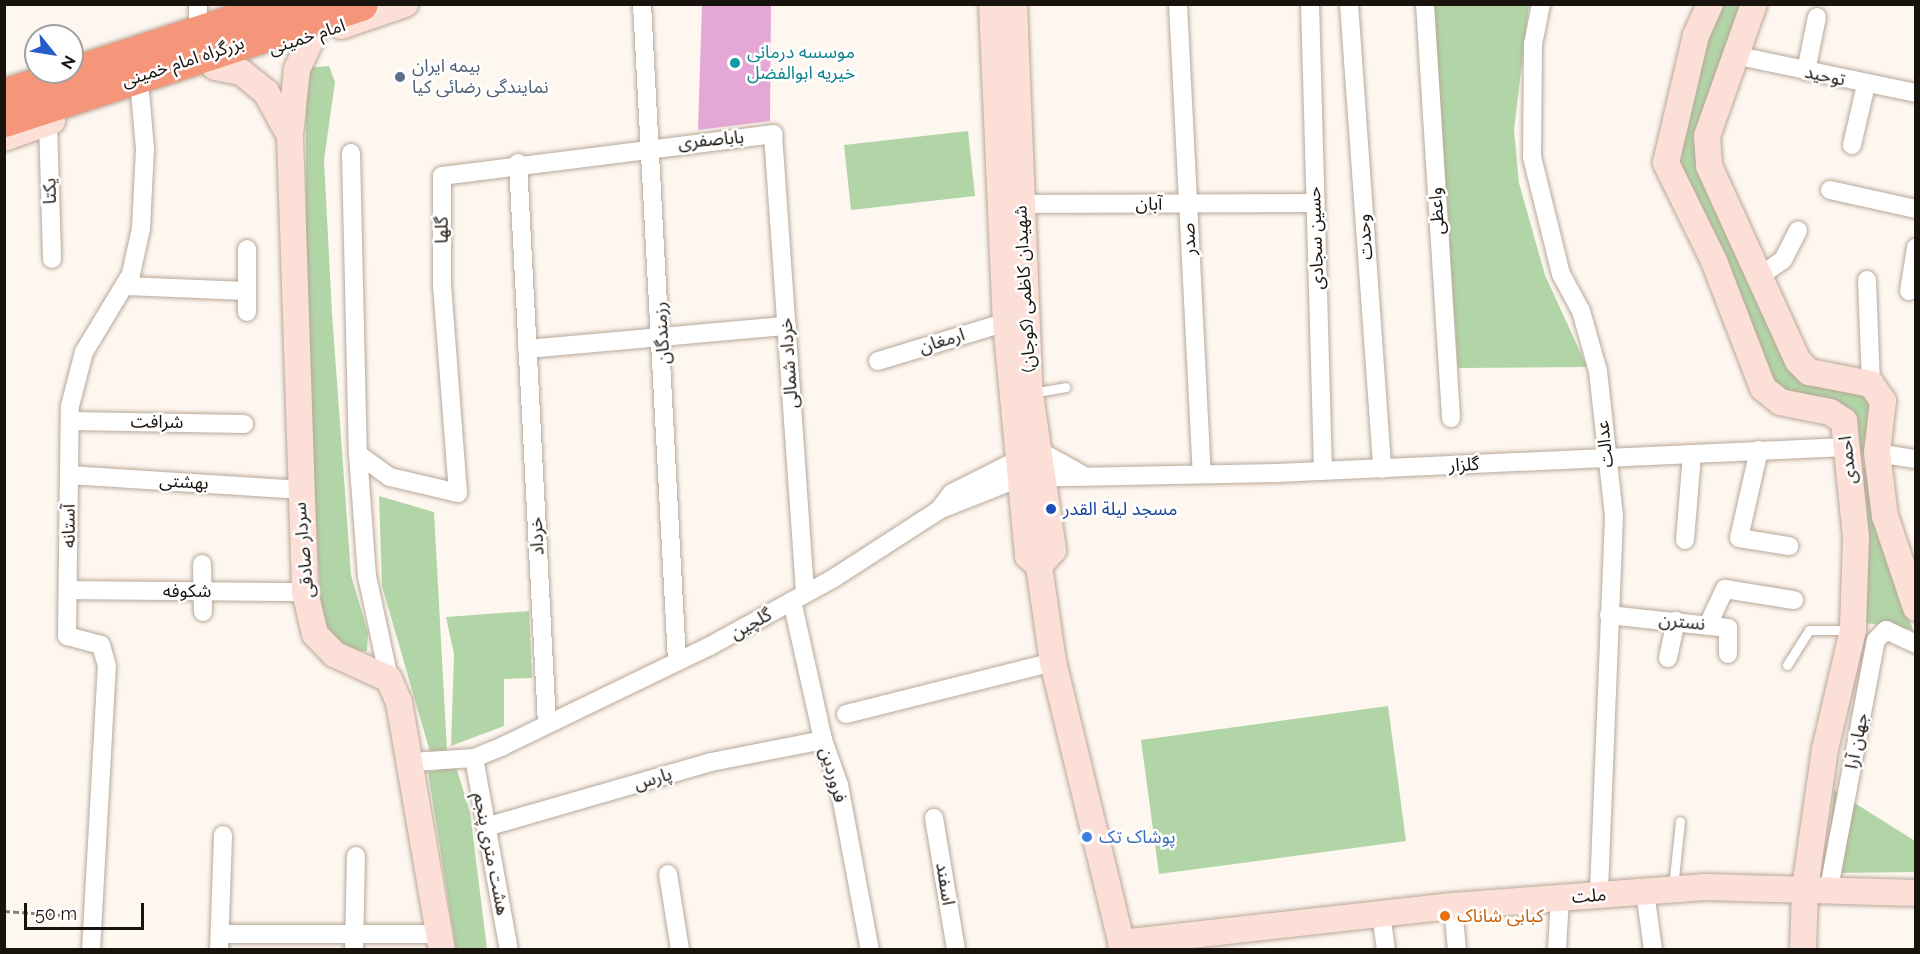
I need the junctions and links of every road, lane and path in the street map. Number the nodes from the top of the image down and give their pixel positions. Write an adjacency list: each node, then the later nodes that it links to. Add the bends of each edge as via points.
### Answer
1 (233, 4): 15 (street)
2 (286, 4): 27 (highway, بزرگراه امام خمینی)
3 (361, 4): 28 (highway, بزرگراه امام خمینی)
4 (405, 4): 17 (street, امام خمینی)
5 (642, 4): 34 (street, رزمندگان)
6 (992, 4): 52 (street, شهیدان کاظمی (کوجان))
7 (1014, 4): 39 (street, شهیدان کاظمی (کوجان))
8 (1178, 4): 40 (street, صدر)
9 (1310, 4): 38 (street, حسین سجادی)
10 (1349, 4): 71 (street, وحدت)
11 (1425, 4): 60 (street, واعظی)
12 (1541, 4): 68 (street, عدالت, via 1533,44 1532,157 1561,274 1581,311 1598,371)
13 (1710, 4): 63 (street, احمدی, via 1696,35 1666,163 1714,261 1762,388 1779,402 1840,415)
14 (1754, 4): 19 (street)
15 (198, 10): 18 (street)
16 (1817, 17): 21 (street)
17 (313, 35): 20 (street, امام خمینی); 31 (street, سردار صادقی, via 297,69)
18 (84, 53)
19 (1734, 55): 21 (street, توحید); 46 (street, via 1707,136 1709,166)
20 (215, 67): 25 (street, امام خمینی); 31 (street, via 241,72 266,92)
21 (1806, 71): 24 (street, توحید)
22 (24, 74): 23 (street)
23 (4, 80)
24 (1866, 85): 26 (street, توحید); 33 (street)
25 (140, 92): 29 (street, امام خمینی); 48 (street, آستانه, via 146,149 141,228)
26 (1916, 93)
27 (4, 95)
28 (4, 120)
29 (48, 122): 32 (street, امام خمینی); 45 (street, یکتا)
30 (773, 134): 34 (street, باباصفری); 53 (street, خرداد شمالی)
31 (290, 136): 76 (street, سردار صادقی)
32 (4, 138)
33 (1852, 145)
34 (648, 146): 36 (street, گلها); 54 (street, رزمندگان)
35 (351, 153): 66 (street)
36 (518, 163): 55 (street, خرداد); 66 (street, گلها, via 442,176 442,286 458,493 390,477)
37 (1830, 190): 41 (street)
38 (1315, 203): 40 (street, آبان); 72 (street, حسین سجادی)
39 (1020, 204): 40 (street, آبان); 59 (street, شهیدان کاظمی (کوجان))
40 (1186, 204): 73 (street, صدر)
41 (1916, 209)
42 (1798, 231): 46 (street, via 1783,260)
43 (247, 249): 49 (street)
44 (1916, 249): 50 (street)
45 (52, 259)
46 (1761, 276): 57 (street, via 1798,361 1809,372)
47 (1867, 280): 57 (street)
48 (126, 286): 49 (street); 61 (street, آستانه, via 84,352)
49 (246, 291): 51 (street)
50 (1909, 291)
51 (247, 312)
52 (1006, 322): 56 (street, ارمغان); 70 (street, شهیدان کاظمی (کوجان))
53 (787, 326): 54 (street); 83 (street, خرداد شمالی)
54 (662, 341): 55 (street); 94 (street, رزمندگان)
55 (527, 350): 99 (street, خرداد)
56 (878, 361)
57 (1871, 384): 65 (street, احمدی, via 1883,401)
58 (1065, 387): 59 (lane)
59 (1030, 394): 70 (street, شهیدان کاظمی (کوجان))
60 (1451, 418)
61 (70, 421): 62 (street, شرافت); 74 (street, آستانه)
62 (244, 424)
63 (1845, 447): 64 (street, گلزار); 65 (street); 90 (street, احمدی, via 1856,538)
64 (1758, 450): 67 (street, گلزار); 78 (street, via 1739,538)
65 (1877, 453): 69 (street); 85 (street, احمدی, via 1884,516)
66 (358, 454): 97 (street, via 367,576)
67 (1692, 454): 68 (street, گلزار); 77 (street)
68 (1606, 458): 71 (street, گلزار); 87 (street, عدالت, via 1614,517)
69 (1916, 459)
70 (1029, 465): 75 (street, گلزار); 75 (street); 83 (street, گلچین, via 952,493 939,510); 95 (street, شهیدان کاظمی (کوجان), via 1053,550 1039,566)
71 (1382, 469): 72 (street, گلزار)
72 (1323, 471): 73 (street, گلزار)
73 (1202, 473): 75 (street, گلزار)
74 (69, 475): 76 (street, بهشتی); 80 (street, آستانه)
75 (1083, 475)
76 (299, 490): 82 (street, سردار صادقی)
77 (1685, 540)
78 (1789, 546)
79 (202, 564): 81 (street)
80 (68, 590): 81 (street, شکوفه); 118 (street, آستانه, via 67,636 101,645 107,666)
81 (202, 591): 82 (street, شکوفه); 86 (street)
82 (305, 592): 97 (street, سردار صادقی, via 315,634 334,654)
83 (798, 597): 94 (street, گلچین); 100 (street, فروردین)
84 (1794, 600): 89 (street, via 1725,590)
85 (1916, 608)
86 (203, 612)
87 (1610, 615): 88 (street, نسترن); 113 (street, عدالت)
88 (1676, 621): 89 (street, نسترن); 93 (street)
89 (1708, 625): 92 (street, نسترن, via 1728,628)
90 (1853, 630): 96 (lane, via 1809,630); 109 (street, احمدی, via 1825,749)
91 (1916, 644): 109 (street, جهان آرا, via 1886,630 1876,640)
92 (1728, 654)
93 (1668, 658)
94 (678, 661): 99 (street, گلچین)
95 (1053, 662): 98 (street); 122 (street, شهیدان کاظمی (کوجان))
96 (1787, 665)
97 (389, 679): 102 (street)
98 (846, 714)
99 (547, 723): 101 (street, گلچین)
100 (823, 740): 105 (street, پارس, via 711,762); 126 (street, فروردین, via 839,786)
101 (474, 758): 102 (street); 105 (street, هشت متری پنجم)
102 (412, 762): 121 (street)
103 (934, 818): 127 (street, اسفند)
104 (1680, 821): 110 (lane)
105 (486, 827): 124 (street, هشت متری پنجم)
106 (223, 835): 119 (street)
107 (356, 856): 120 (street)
108 (668, 874): 125 (street)
109 (1817, 888): 110 (street, ملت); 112 (street, ملت); 132 (street, احمدی)
110 (1673, 890): 111 (street, ملت)
111 (1645, 892): 113 (street, ملت); 131 (street)
112 (1916, 893)
113 (1599, 895): 114 (street, ملت)
114 (1560, 898): 115 (street, ملت); 130 (street)
115 (1453, 906): 117 (street, ملت); 129 (street)
116 (4, 911): 118 (path)
117 (1381, 914): 122 (street, ملت); 128 (street)
118 (92, 917): 123 (street, آستانه)
119 (220, 942): 120 (street)
120 (354, 942): 121 (street)
121 (441, 942)
122 (1122, 946)
123 (91, 950)
124 (509, 950)
125 (680, 950)
126 (870, 950)
127 (956, 950)
128 (1386, 950)
129 (1457, 950)
130 (1557, 950)
131 (1653, 950)
132 (1803, 950)

